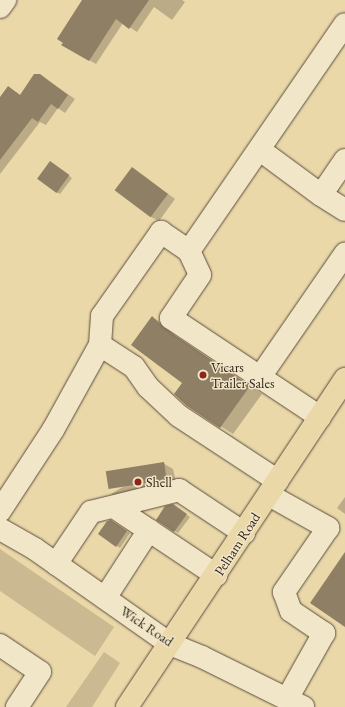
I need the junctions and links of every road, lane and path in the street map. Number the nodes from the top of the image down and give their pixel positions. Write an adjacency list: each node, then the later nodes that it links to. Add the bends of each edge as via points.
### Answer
1 (5, 0): 2 (street)
2 (0, 7)
3 (345, 24): 4 (street)
4 (260, 150): 6 (street); 8 (street)
5 (345, 160): 6 (street)
6 (321, 195): 7 (street)
7 (345, 210)
8 (189, 251): 10 (street, via 162,232 102,316); 11 (street, via 200,275 172,318)
9 (345, 254): 11 (street)
10 (100, 345): 14 (street, via 134,367 148,387 179,416); 16 (street, via 53,430)
11 (260, 377): 13 (street)
12 (345, 380): 13 (main road, Pelham Road)
13 (320, 417): 14 (main road, Pelham Road)
14 (274, 488): 19 (main road, Pelham Road); 25 (street, via 328,528 284,592 291,611 324,633)
15 (114, 506): 18 (street); 19 (street, via 179,490); 20 (street, via 91,512)
16 (0, 511)
17 (0, 529): 20 (street, Wick Road)
18 (149, 530): 21 (street); 22 (street)
19 (244, 533): 21 (main road, Pelham Road)
20 (56, 564): 22 (street, Wick Road)
21 (216, 575): 23 (main road, Pelham Road)
22 (105, 598): 23 (street, Wick Road)
23 (170, 644): 25 (street, Wick Road); 27 (main road, Pelham Road)
24 (0, 645): 26 (street, via 40,672)
25 (295, 703)
26 (17, 707)
27 (128, 707)

